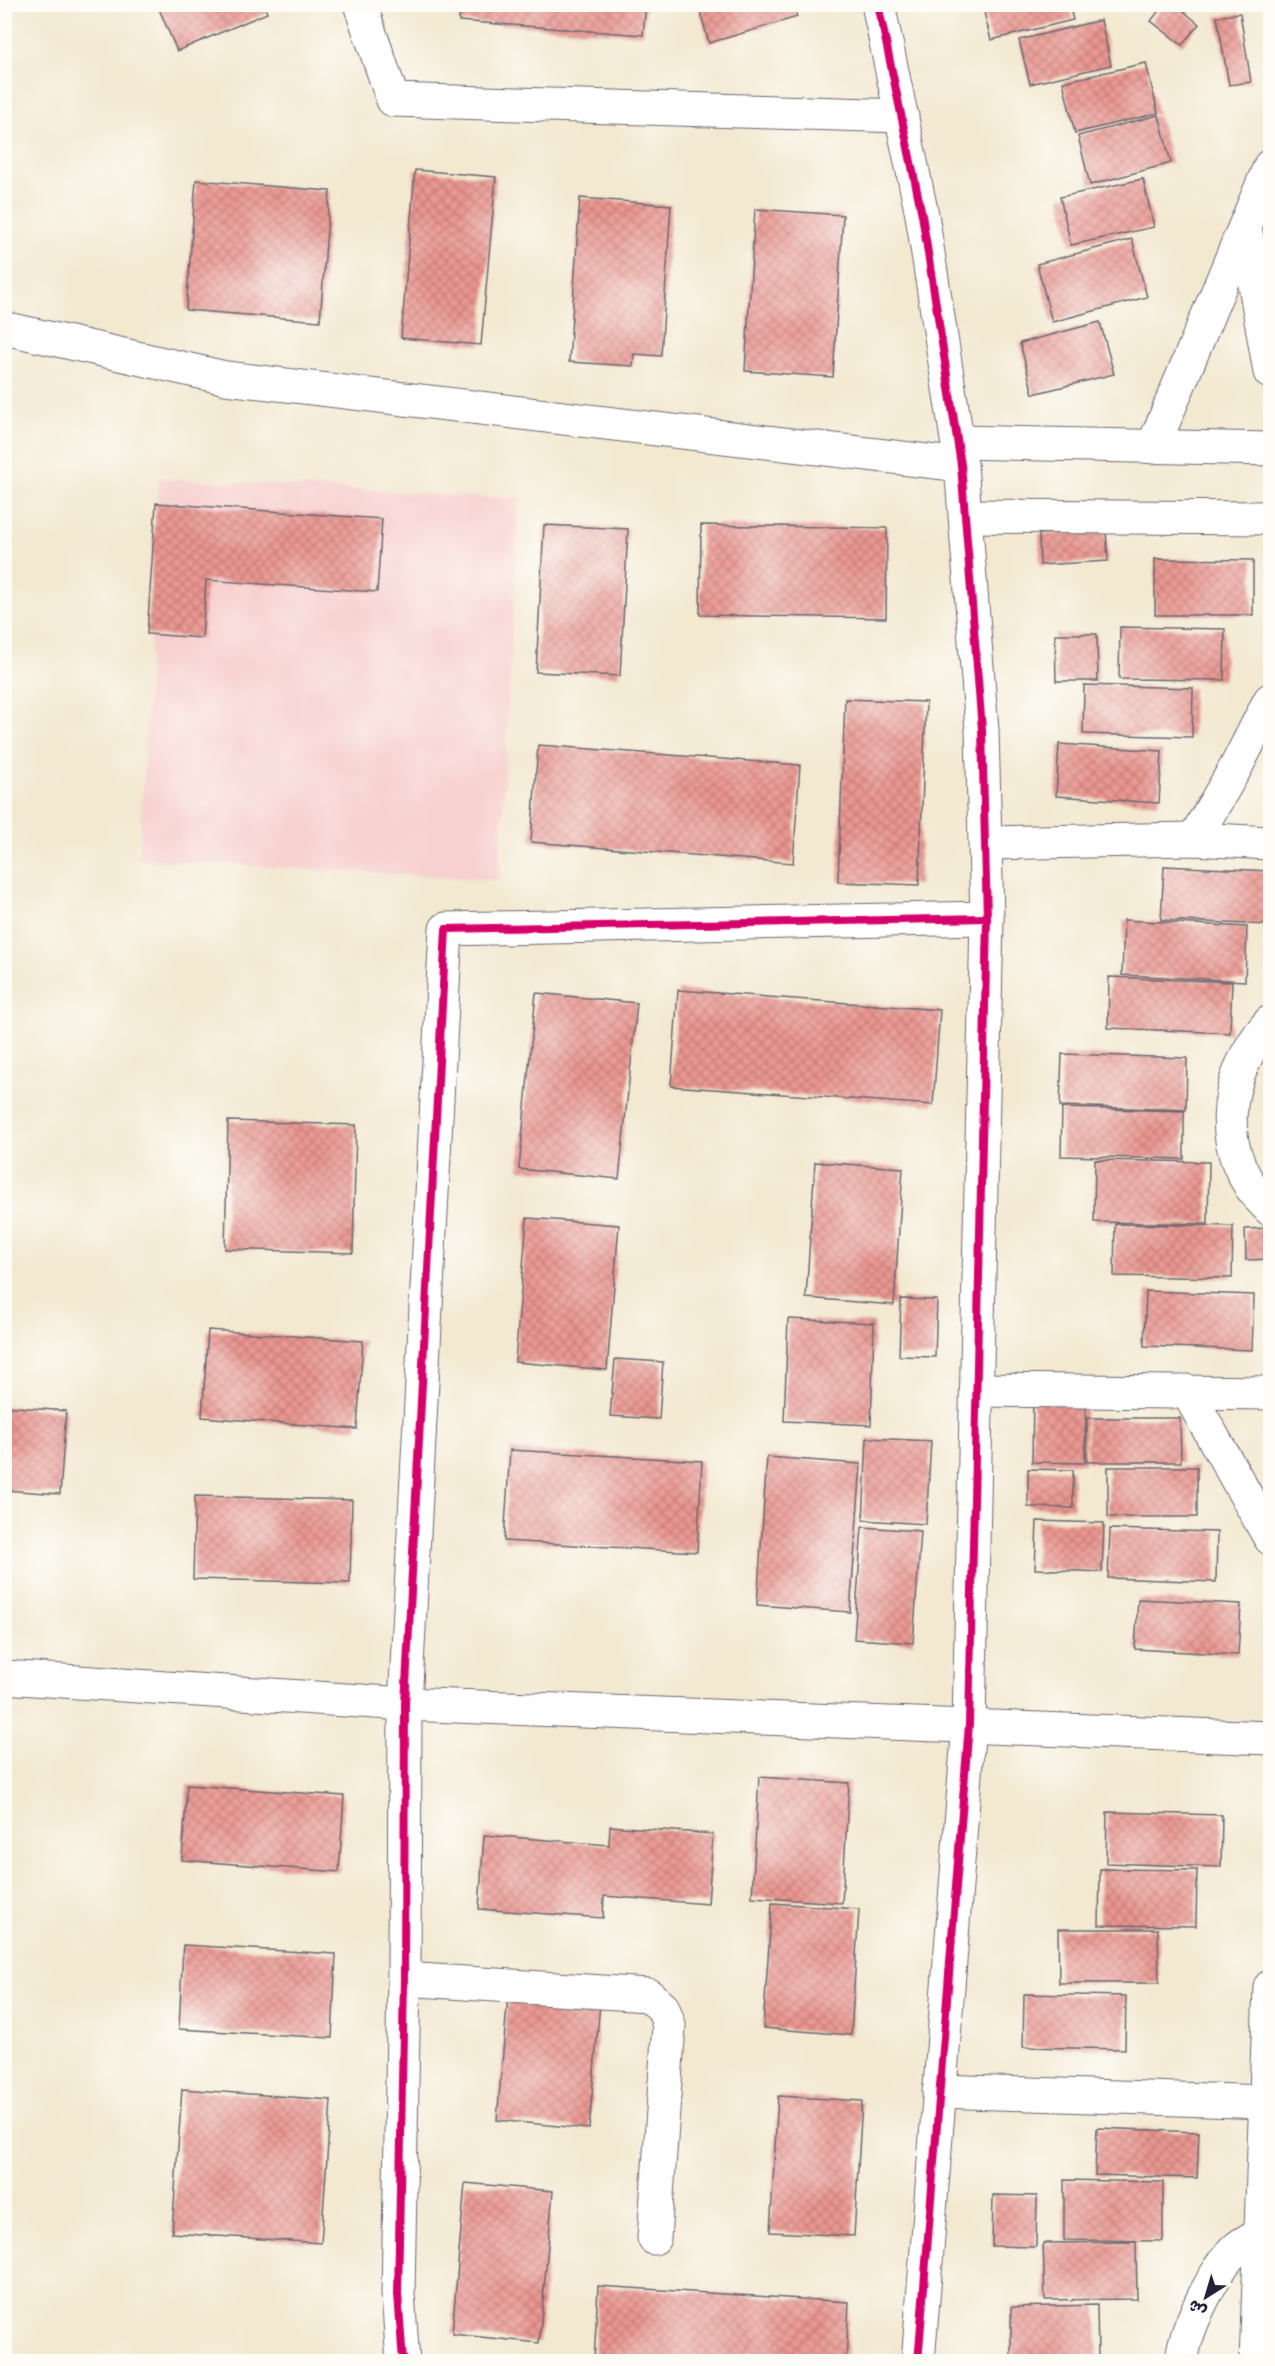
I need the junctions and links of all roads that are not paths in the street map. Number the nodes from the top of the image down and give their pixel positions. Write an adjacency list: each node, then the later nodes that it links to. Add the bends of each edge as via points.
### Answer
1 (360, 4): 3 (street, via 393,100)
2 (878, 4): 3 (street)
3 (902, 116): 10 (street, via 938,306)
4 (1270, 166): 5 (street)
5 (1245, 227): 7 (street); 8 (street)
6 (4, 328): 10 (street, via 226,378)
7 (1270, 372)
8 (1153, 447): 9 (street); 10 (street)
9 (1270, 448)
10 (960, 454): 11 (street)
11 (966, 516): 12 (street); 15 (street)
12 (1270, 518)
13 (1270, 700): 14 (street)
14 (1194, 839): 15 (street); 16 (street)
15 (986, 843): 17 (street)
16 (1270, 843)
17 (987, 918): 20 (street); 25 (street, via 446,929)
18 (1270, 1022): 19 (street, via 1239,1067 1230,1096 1230,1140 1245,1175)
19 (1270, 1209)
20 (977, 1390): 21 (street); 26 (street)
21 (1187, 1392): 22 (street); 23 (street)
22 (1270, 1393)
23 (1270, 1538)
24 (4, 1677): 25 (street)
25 (405, 1704): 26 (street); 28 (street)
26 (969, 1724): 27 (street); 30 (street)
27 (1270, 1738)
28 (404, 1979): 33 (street, via 648,1995 663,2008 669,2025); 34 (street, via 398,2294)
29 (1270, 1987): 31 (street)
30 (939, 2091): 31 (street); 35 (street)
31 (1266, 2102): 32 (street)
32 (1261, 2233): 36 (street, via 1236,2249 1206,2293 1189,2329); 37 (street)
33 (654, 2238)
34 (403, 2361)
35 (918, 2361)
36 (1182, 2361)
37 (1256, 2361)

